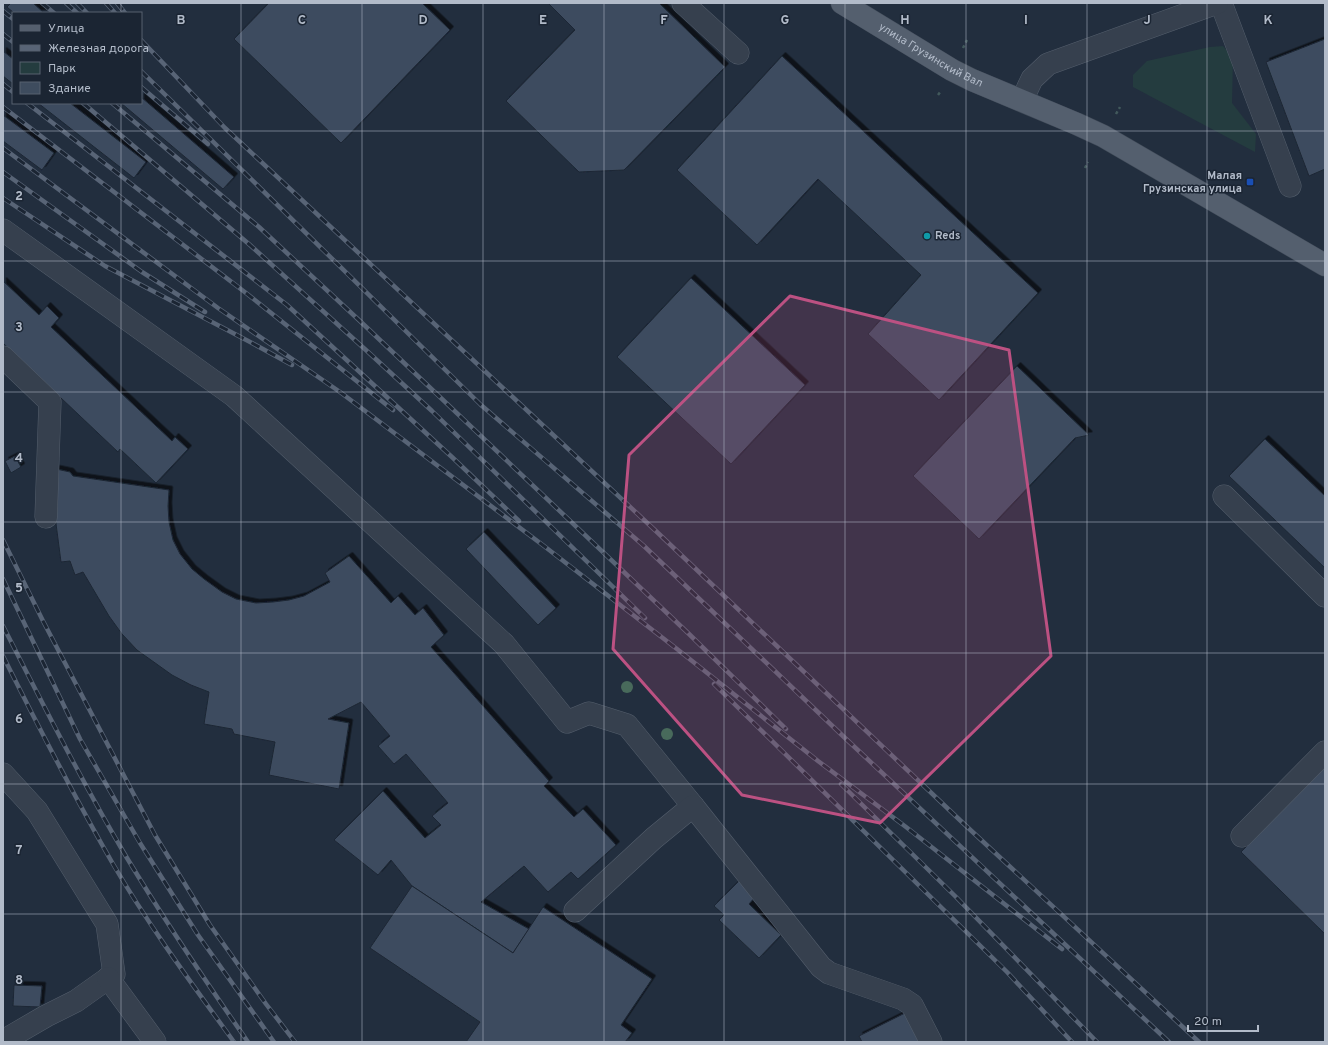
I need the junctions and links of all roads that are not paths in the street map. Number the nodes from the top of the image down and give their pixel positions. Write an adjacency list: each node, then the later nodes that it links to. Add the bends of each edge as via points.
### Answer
1 (683, 3): 5 (street)
2 (842, 3): 6 (main road, улица Грузинский Вал, via 952,70)
3 (1217, 3): 6 (street, via 1048,64 1032,79)
4 (1221, 3): 7 (street)
5 (738, 53)
6 (1022, 100): 9 (main road, улица Грузинский Вал, via 1103,136)
7 (1290, 186)
8 (3, 230): 16 (street, via 234,396 504,644 567,722 589,713 627,725)
9 (1325, 265)
10 (3, 357): 12 (street, via 50,402)
11 (1224, 496): 13 (street)
12 (46, 517)
13 (1325, 596)
14 (1325, 752): 17 (street)
15 (3, 774): 19 (street, via 37,811 107,924 114,974)
16 (693, 806): 18 (street, via 654,838); 22 (street, via 821,967 829,973 903,999 912,1005)
17 (1242, 836)
18 (575, 911)
19 (108, 978): 20 (street, via 76,1001); 21 (street)
20 (3, 1041)
21 (156, 1042)
22 (932, 1042)

